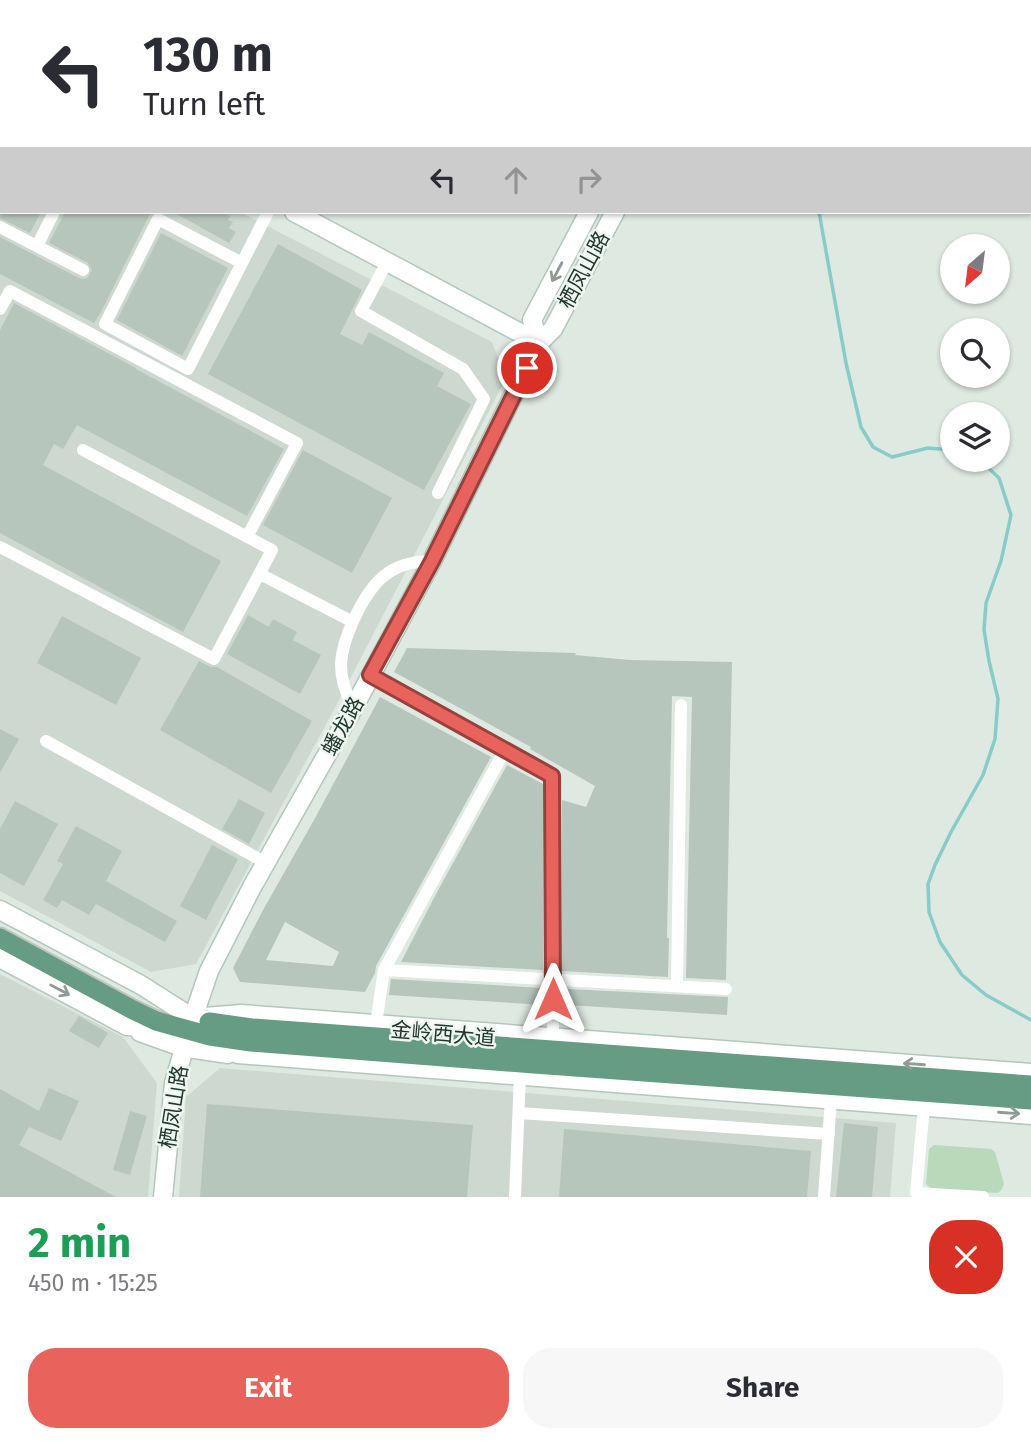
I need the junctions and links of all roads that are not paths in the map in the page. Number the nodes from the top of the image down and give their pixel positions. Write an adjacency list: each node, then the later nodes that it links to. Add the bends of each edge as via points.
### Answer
1 (53, 214): 7 (street)
2 (267, 214): 9 (street)
3 (299, 214): 8 (street)
4 (588, 214): 12 (street, 栖凤山路, one-way to 12, via 532,320)
5 (614, 214): 12 (street, 栖凤山路, via 553,329)
6 (0, 227): 7 (street)
7 (37, 246): 10 (street)
8 (387, 262): 12 (street); 14 (street, via 361,311 463,369 484,399)
9 (242, 263): 9 (street, via 158,219 105,324 188,369)
10 (83, 270)
11 (0, 309): 15 (street, via 10,291 297,443)
12 (539, 344): 17 (street, 蟠龙路)
13 (83, 450): 15 (street)
14 (438, 493)
15 (247, 537): 18 (street, via 272,550)
16 (0, 547): 18 (street, via 214,659)
17 (432, 561): 19 (street, via 402,565 385,574 365,596); 20 (street, 蟠龙路)
18 (260, 574): 19 (street)
19 (353, 622): 22 (street, via 340,663 343,686)
20 (370, 675): 22 (street, 蟠龙路); 24 (street)
21 (681, 705): 32 (street)
22 (353, 707): 25 (street, 蟠龙路)
23 (46, 741): 25 (street)
24 (505, 750): 30 (street); 31 (street, via 552,776)
25 (266, 863): 35 (street, 蟠龙路, via 209,971)
26 (0, 910): 35 (street, via 141,985)
27 (0, 925): 35 (main road, 金岭西大道)
28 (0, 938): 35 (main road, 金岭西大道, via 156,1021)
29 (0, 958): 35 (street, one-way to 35, via 127,1026)
30 (384, 970): 31 (street); 34 (street)
31 (553, 980): 32 (street); 36 (street)
32 (677, 986): 33 (street)
33 (726, 989)
34 (376, 1024): 35 (street, via 241,1014); 36 (street)
35 (190, 1026): 38 (street, via 238,1054); 39 (main road, 金岭西大道, via 213,1023); 41 (main road, 金岭西大道, via 210,1036 251,1042); 47 (street, 栖凤山路, via 174,1083)
36 (553, 1037): 37 (street, one-way to 36)
37 (1031, 1073)
38 (520, 1075): 40 (street); 43 (street)
39 (1031, 1085)
40 (831, 1099): 42 (street); 45 (street)
41 (1031, 1100)
42 (924, 1106): 44 (street, one-way to 44); 46 (street, via 916,1194)
43 (519, 1113): 45 (street); 48 (street)
44 (1031, 1115)
45 (829, 1134): 49 (street)
46 (942, 1196): 50 (street)
47 (163, 1197)
48 (515, 1197)
49 (824, 1197)
50 (983, 1197)

